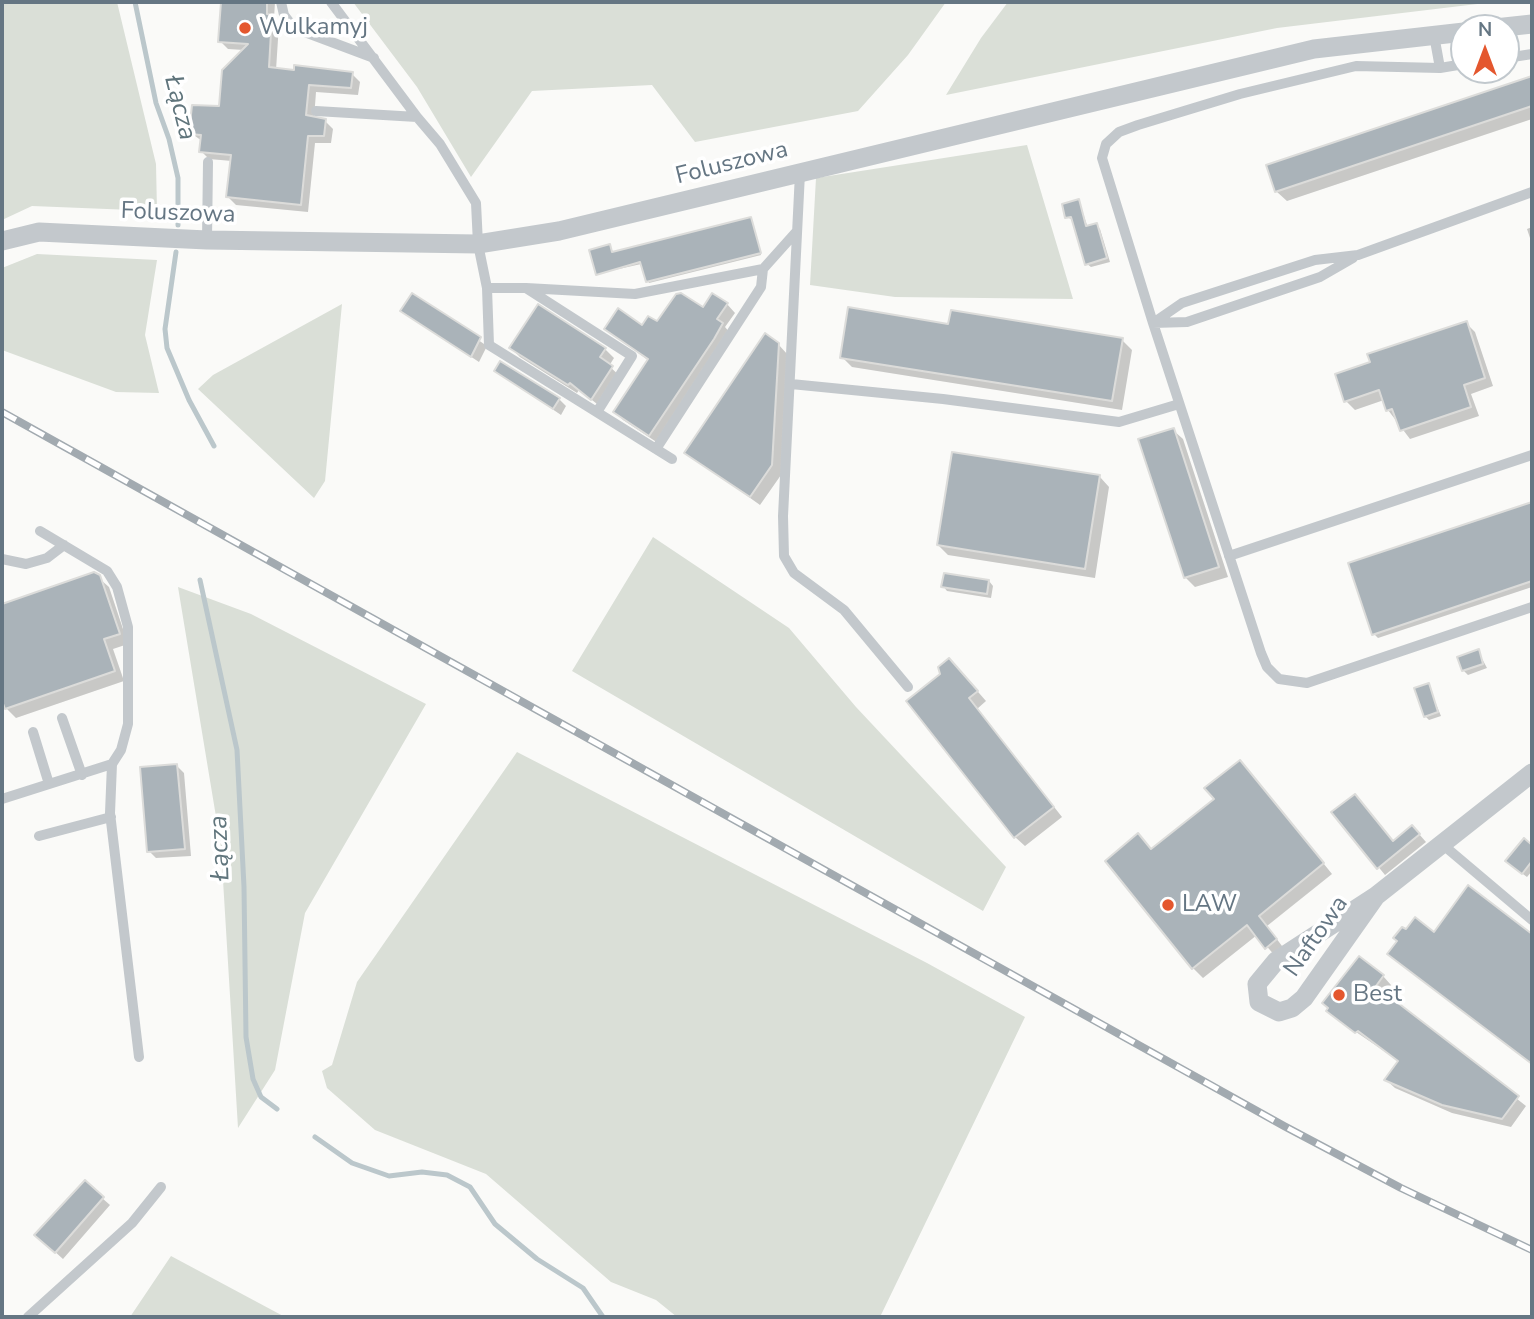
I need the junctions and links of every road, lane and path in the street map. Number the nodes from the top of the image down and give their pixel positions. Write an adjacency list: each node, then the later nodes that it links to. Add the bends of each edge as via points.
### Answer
1 (281, 2): 5 (lane, via 294,28)
2 (331, 2): 5 (lane)
3 (1450, 33): 4 (street, Foluszowa)
4 (1434, 35): 7 (lane); 11 (street, Foluszowa, via 1314,49)
5 (374, 58): 9 (lane)
6 (1450, 66): 7 (lane)
7 (1440, 68): 21 (lane, via 1356,66 1240,94 1119,132 1106,144 1102,158)
8 (316, 111): 9 (lane)
9 (417, 117): 16 (lane, via 440,144 476,203)
10 (208, 162): 14 (lane)
11 (800, 173): 13 (lane); 16 (street, Foluszowa, via 559,231)
12 (1532, 192): 17 (lane)
13 (797, 232): 18 (lane); 22 (lane)
14 (207, 240): 15 (street, Foluszowa, via 39,232); 16 (street, Foluszowa)
15 (2, 241)
16 (478, 244): 19 (lane)
17 (1358, 255): 21 (lane, via 1315,260 1182,303); 21 (lane, via 1320,277 1187,322)
18 (762, 269): 20 (lane, via 635,294); 25 (lane, via 761,287)
19 (487, 288): 20 (lane); 24 (lane, via 489,345)
20 (526, 288): 24 (lane, via 632,356)
21 (1153, 323): 23 (lane)
22 (791, 384): 23 (lane, via 1119,422); 33 (lane, via 782,516 784,556 794,573 844,610)
23 (1179, 404): 30 (lane)
24 (597, 412): 25 (lane)
25 (656, 449): 27 (lane)
26 (1532, 455): 30 (lane)
27 (672, 459)
28 (40, 531): 29 (lane)
29 (64, 545): 31 (lane, via 47,558 26,565); 36 (lane, via 107,571 117,587 128,627 128,724)
30 (1229, 556): 32 (lane, via 1267,667 1279,679 1293,682 1307,683)
31 (2, 559)
32 (1532, 607)
33 (908, 687)
34 (62, 718): 38 (lane)
35 (33, 732): 39 (lane)
36 (112, 764): 38 (lane); 41 (lane)
37 (1532, 773): 43 (street, Naftowa)
38 (82, 775): 39 (lane)
39 (49, 784): 40 (lane)
40 (2, 799)
41 (111, 817): 42 (lane); 46 (lane)
42 (39, 836)
43 (1442, 845): 44 (street, Naftowa); 45 (lane)
44 (1376, 896): 44 (street, Naftowa, via 1276,961 1257,984 1259,1002 1279,1012 1304,998)
45 (1532, 920)
46 (139, 1057)
47 (161, 1187): 48 (lane, via 132,1223)
48 (28, 1317)

